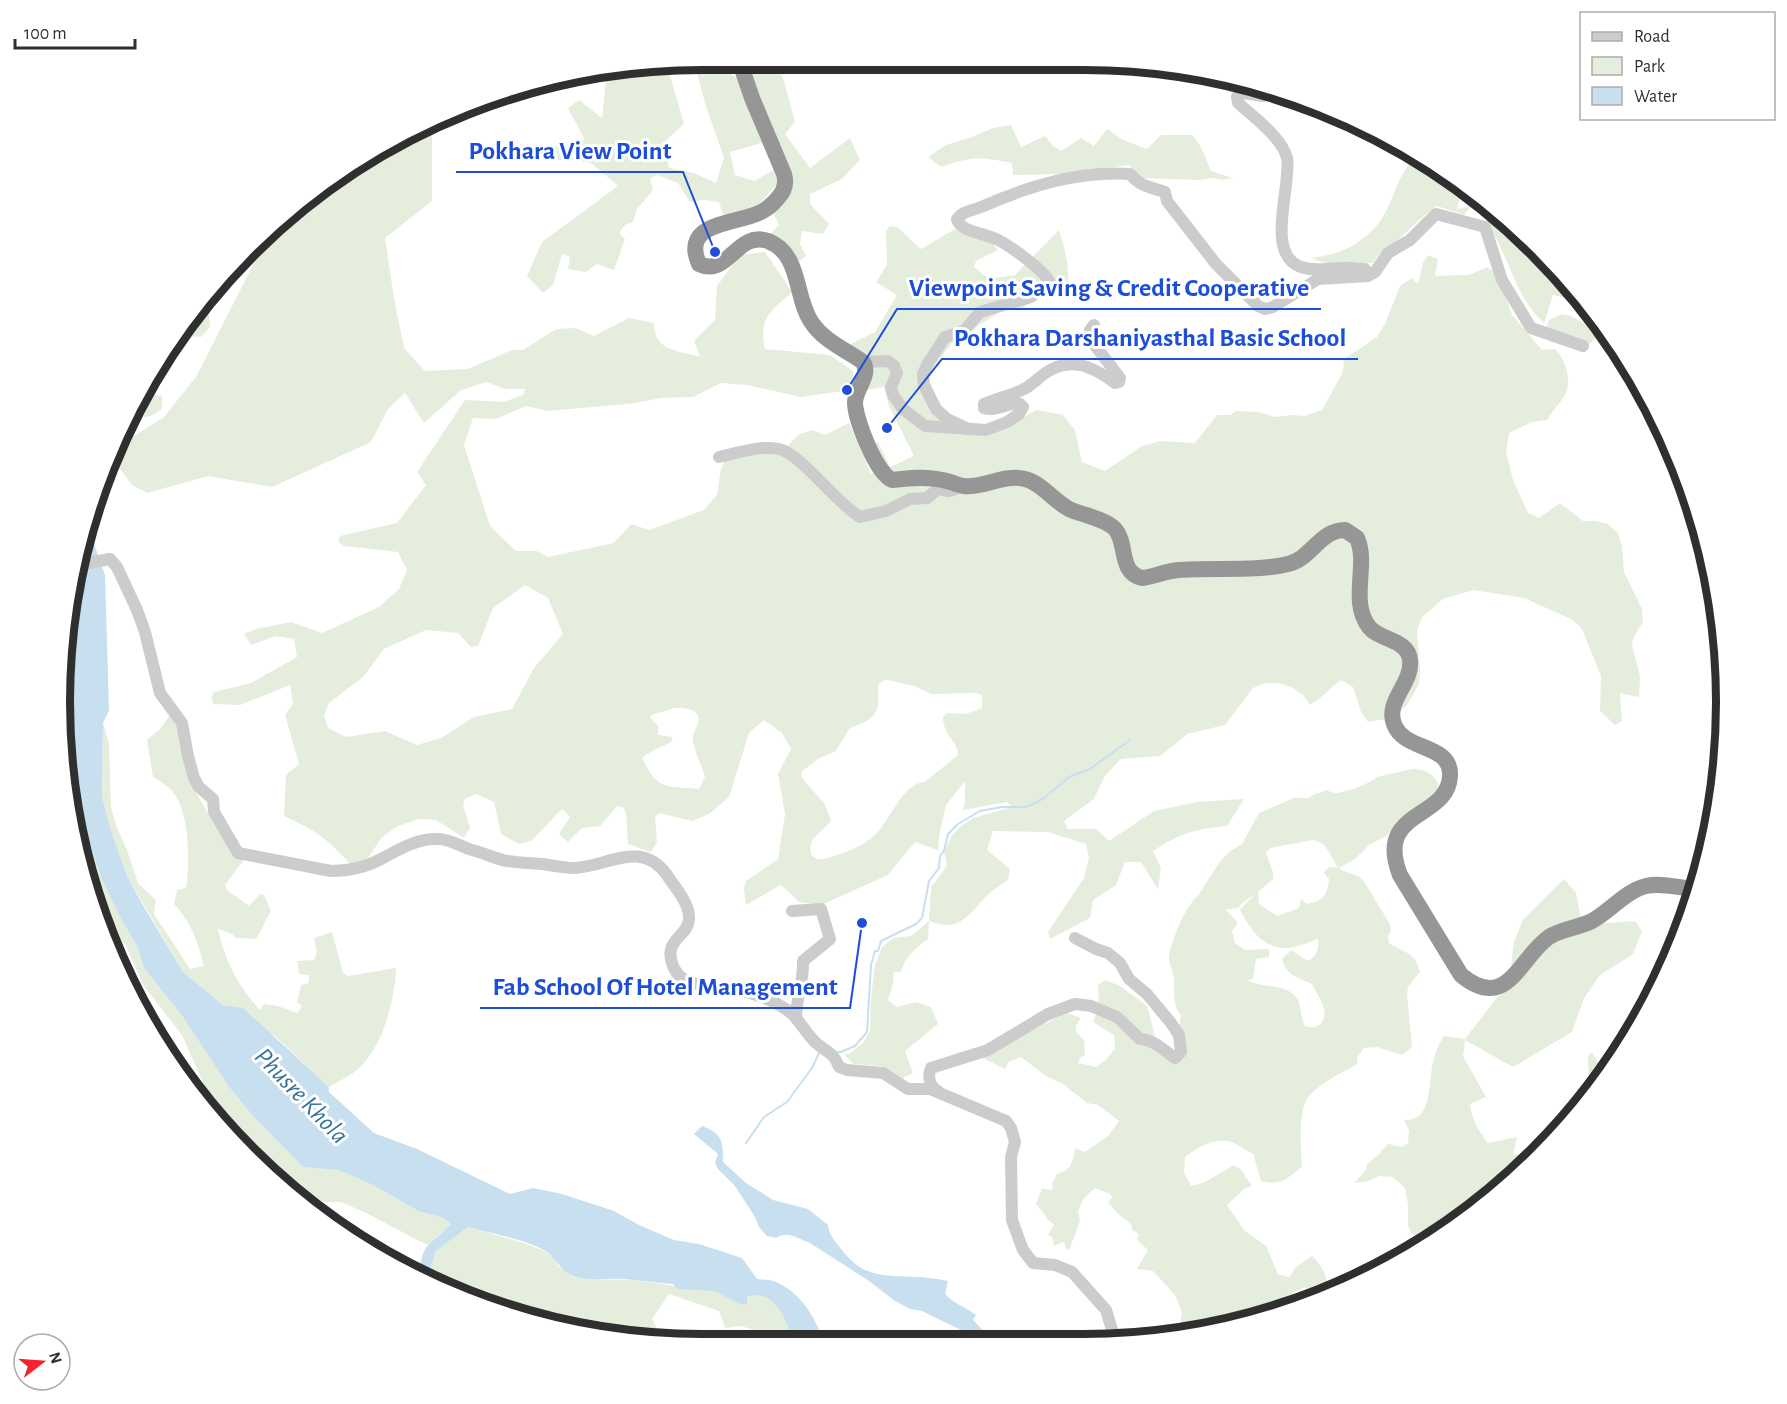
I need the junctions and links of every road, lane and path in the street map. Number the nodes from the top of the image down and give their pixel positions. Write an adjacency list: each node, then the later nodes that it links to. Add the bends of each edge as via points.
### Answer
1 (743, 70): 6 (highway, via 785,184 780,197 762,212 707,230 695,249 699,264 707,268 722,264 743,243 764,240 780,248 791,264 813,325 828,340)
2 (1259, 95): 3 (street, via 1245,93 1237,97 1238,103 1276,138 1287,157 1282,241 1288,258 1299,267)
3 (1375, 272): 5 (street, via 1388,253 1410,240 1436,214 1485,227 1502,280 1531,327); 7 (street, via 1368,276 1318,279 1265,309 1216,264 1167,201 1165,192 1146,187 1131,174 1109,172 1052,180 1011,193 962,213 958,224 998,240 1045,274 1050,282 1031,297 980,312 964,331 945,337 927,365 924,385 936,409)
4 (1094, 325): 7 (street, via 1090,330 1094,344 1119,381 1115,383 1098,370 1067,364 1048,371 1024,389 984,404 989,410 1020,404 1023,410 1007,422 986,430)
5 (1583, 346)
6 (863, 362): 7 (street, via 888,361 894,366 897,373 891,387 893,394 903,409 925,426); 9 (highway, via 866,371 856,397 857,414 882,472 892,480 941,479)
7 (968, 429)
8 (719, 457): 9 (street, via 780,449 860,517 927,498 938,489 949,491)
9 (964, 486): 11 (highway, via 1019,478 1035,484 1070,509 1115,529 1128,569 1142,578 1176,570 1288,564 1334,531 1354,534 1361,547 1360,594 1366,621 1376,633 1400,644 1409,655 1408,677 1394,706 1394,726 1406,739 1444,757 1450,768 1444,793 1399,832 1394,845 1395,861 1455,967 1468,981 1489,987 1504,984 1548,938 1592,920 1638,889 1654,885)
10 (87, 563): 14 (street, via 110,559 114,563 145,632 160,693 182,723 194,778 213,799 214,812 238,853 345,871 399,848 438,839 506,861 561,867 576,868 629,857 651,859 686,903 688,926 671,947 674,970 694,984 754,995 787,1009)
11 (1688, 888)
12 (792, 911): 14 (street, via 821,909 830,939 802,961)
13 (1075, 938): 15 (street, via 1120,963 1129,979 1147,994 1179,1035 1179,1056 1175,1058 1155,1043 1140,1039 1117,1017 1075,1004 1012,1033 988,1050 931,1068 929,1078)
14 (796, 1018): 15 (street, via 832,1054 839,1067 883,1073 908,1089 930,1089)
15 (941, 1094): 16 (street, via 1006,1121 1015,1142 1011,1157 1012,1220 1023,1250 1033,1263 1055,1264 1072,1272 1106,1310)
16 (1113, 1333)

